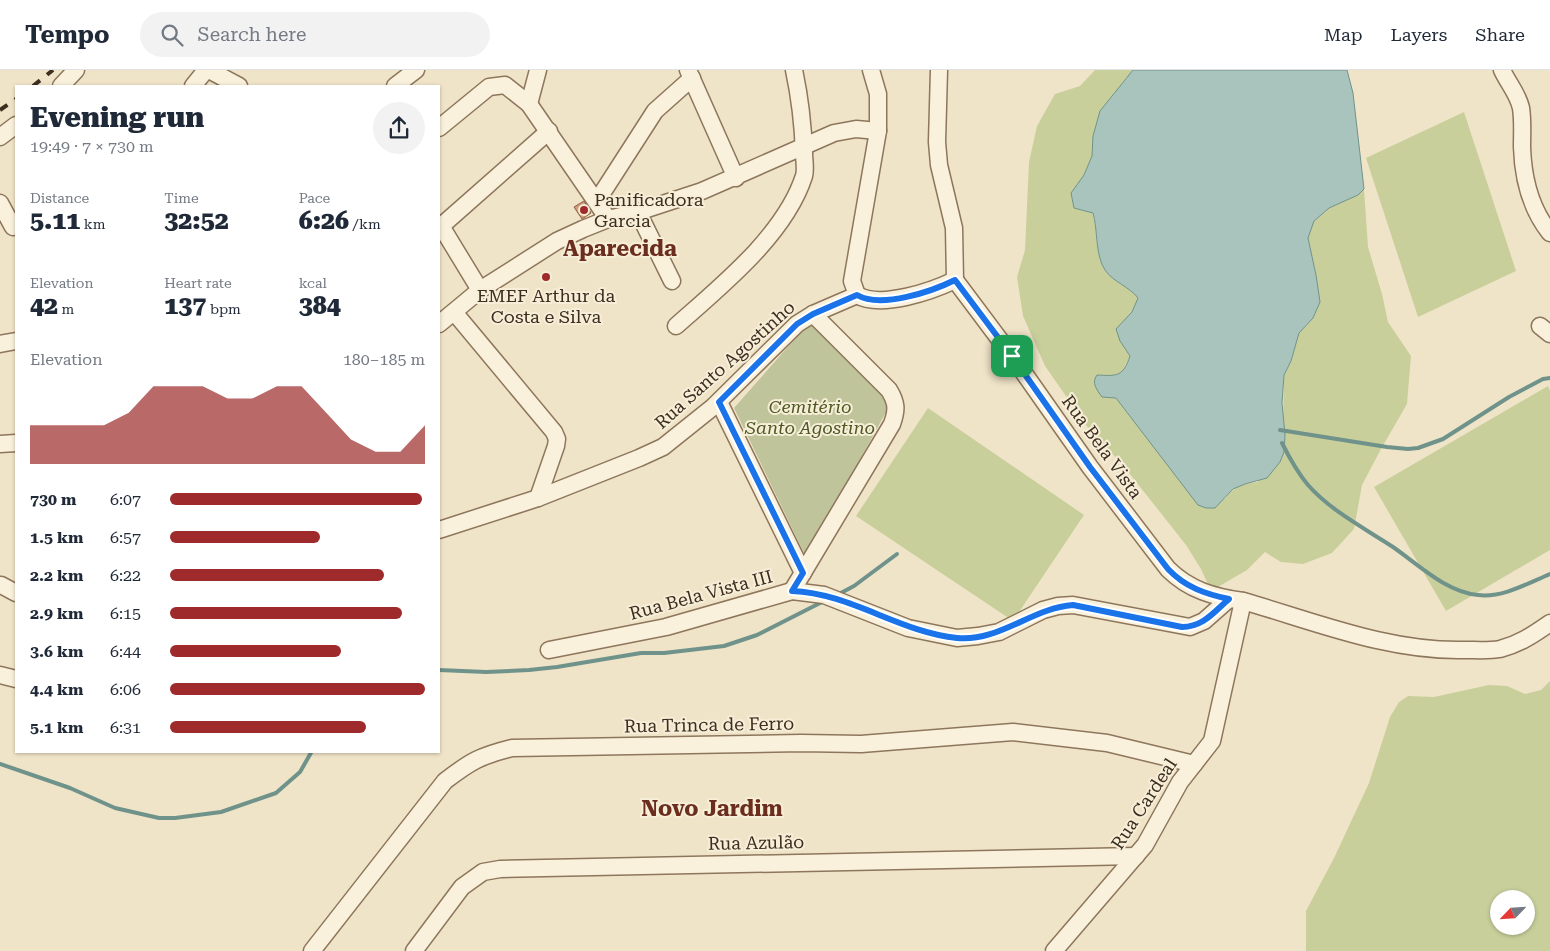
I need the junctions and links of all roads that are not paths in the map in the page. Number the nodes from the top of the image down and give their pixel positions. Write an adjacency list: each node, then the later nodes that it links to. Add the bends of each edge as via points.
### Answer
1 (76, 70): 10 (street)
2 (207, 70): 11 (street); 12 (street)
3 (416, 70): 13 (street)
4 (538, 70): 14 (street)
5 (794, 70): 20 (street, via 800,96)
6 (872, 70): 18 (street, via 878,94)
7 (939, 70): 29 (street, via 936,142 954,228)
8 (1502, 70): 28 (street, via 1520,106 1522,148 1532,205)
9 (690, 74): 21 (street); 22 (street, via 655,111)
10 (62, 85)
11 (194, 85)
12 (237, 85)
13 (396, 85)
14 (529, 104): 16 (street, via 505,85 489,88); 17 (street)
15 (15, 127): 19 (street)
16 (440, 127)
17 (548, 131): 22 (street); 26 (street)
18 (878, 131): 20 (street, via 856,129); 32 (street, via 854,265 852,281)
19 (0, 136)
20 (804, 145): 21 (street); 36 (street, via 805,175 768,238 740,270)
21 (736, 178): 24 (street)
22 (597, 201): 25 (street)
23 (0, 203): 27 (street)
24 (638, 212): 25 (street); 30 (street)
25 (608, 218): 31 (street, via 557,242)
26 (440, 227): 31 (street)
27 (10, 228)
28 (1550, 233)
29 (955, 280): 32 (street, via 918,295 872,300); 48 (street, Rua Bela Vista, via 1168,569 1196,590)
30 (672, 281)
31 (480, 290): 33 (street)
32 (857, 295): 34 (street, Rua Santo Agostinho)
33 (454, 312): 35 (street); 42 (street, via 554,432 556,446)
34 (813, 314): 39 (street, Rua Santo Agostinho, via 797,324); 46 (street, via 889,390 896,401 896,413)
35 (440, 323)
36 (676, 326)
37 (15, 341): 38 (street)
38 (0, 344)
39 (719, 402): 42 (street, Rua Santo Agostinho, via 663,447); 46 (street)
40 (15, 443): 41 (street)
41 (0, 444)
42 (538, 498): 43 (street, Rua Santo Agostinho)
43 (459, 522): 44 (street, Rua Santo Agostinho); 45 (street)
44 (440, 530)
45 (440, 542)
46 (803, 573): 47 (street)
47 (792, 591): 48 (street, Rua Bela Vista III, via 824,595 908,628 957,638 998,632 1043,610 1073,605 1190,627); 50 (street, Rua Bela Vista III, via 666,627)
48 (1236, 600): 49 (street, Rua Bela Vista, via 1417,649 1498,649 1526,640); 53 (street, Rua Cardeal, via 1215,733 1208,749)
49 (1550, 622)
50 (548, 650)
51 (0, 675): 52 (street)
52 (15, 679)
53 (1194, 764): 54 (street, Rua Cardeal, via 1180,782 1154,833); 55 (street, Rua Trinca de Ferro, via 1107,743 1013,732 861,744 512,748 471,761 445,781)
54 (1136, 856): 56 (street, Rua Azulão, via 500,868 483,872 462,887); 57 (street, Rua Cardeal)
55 (312, 951)
56 (414, 951)
57 (1054, 951)

